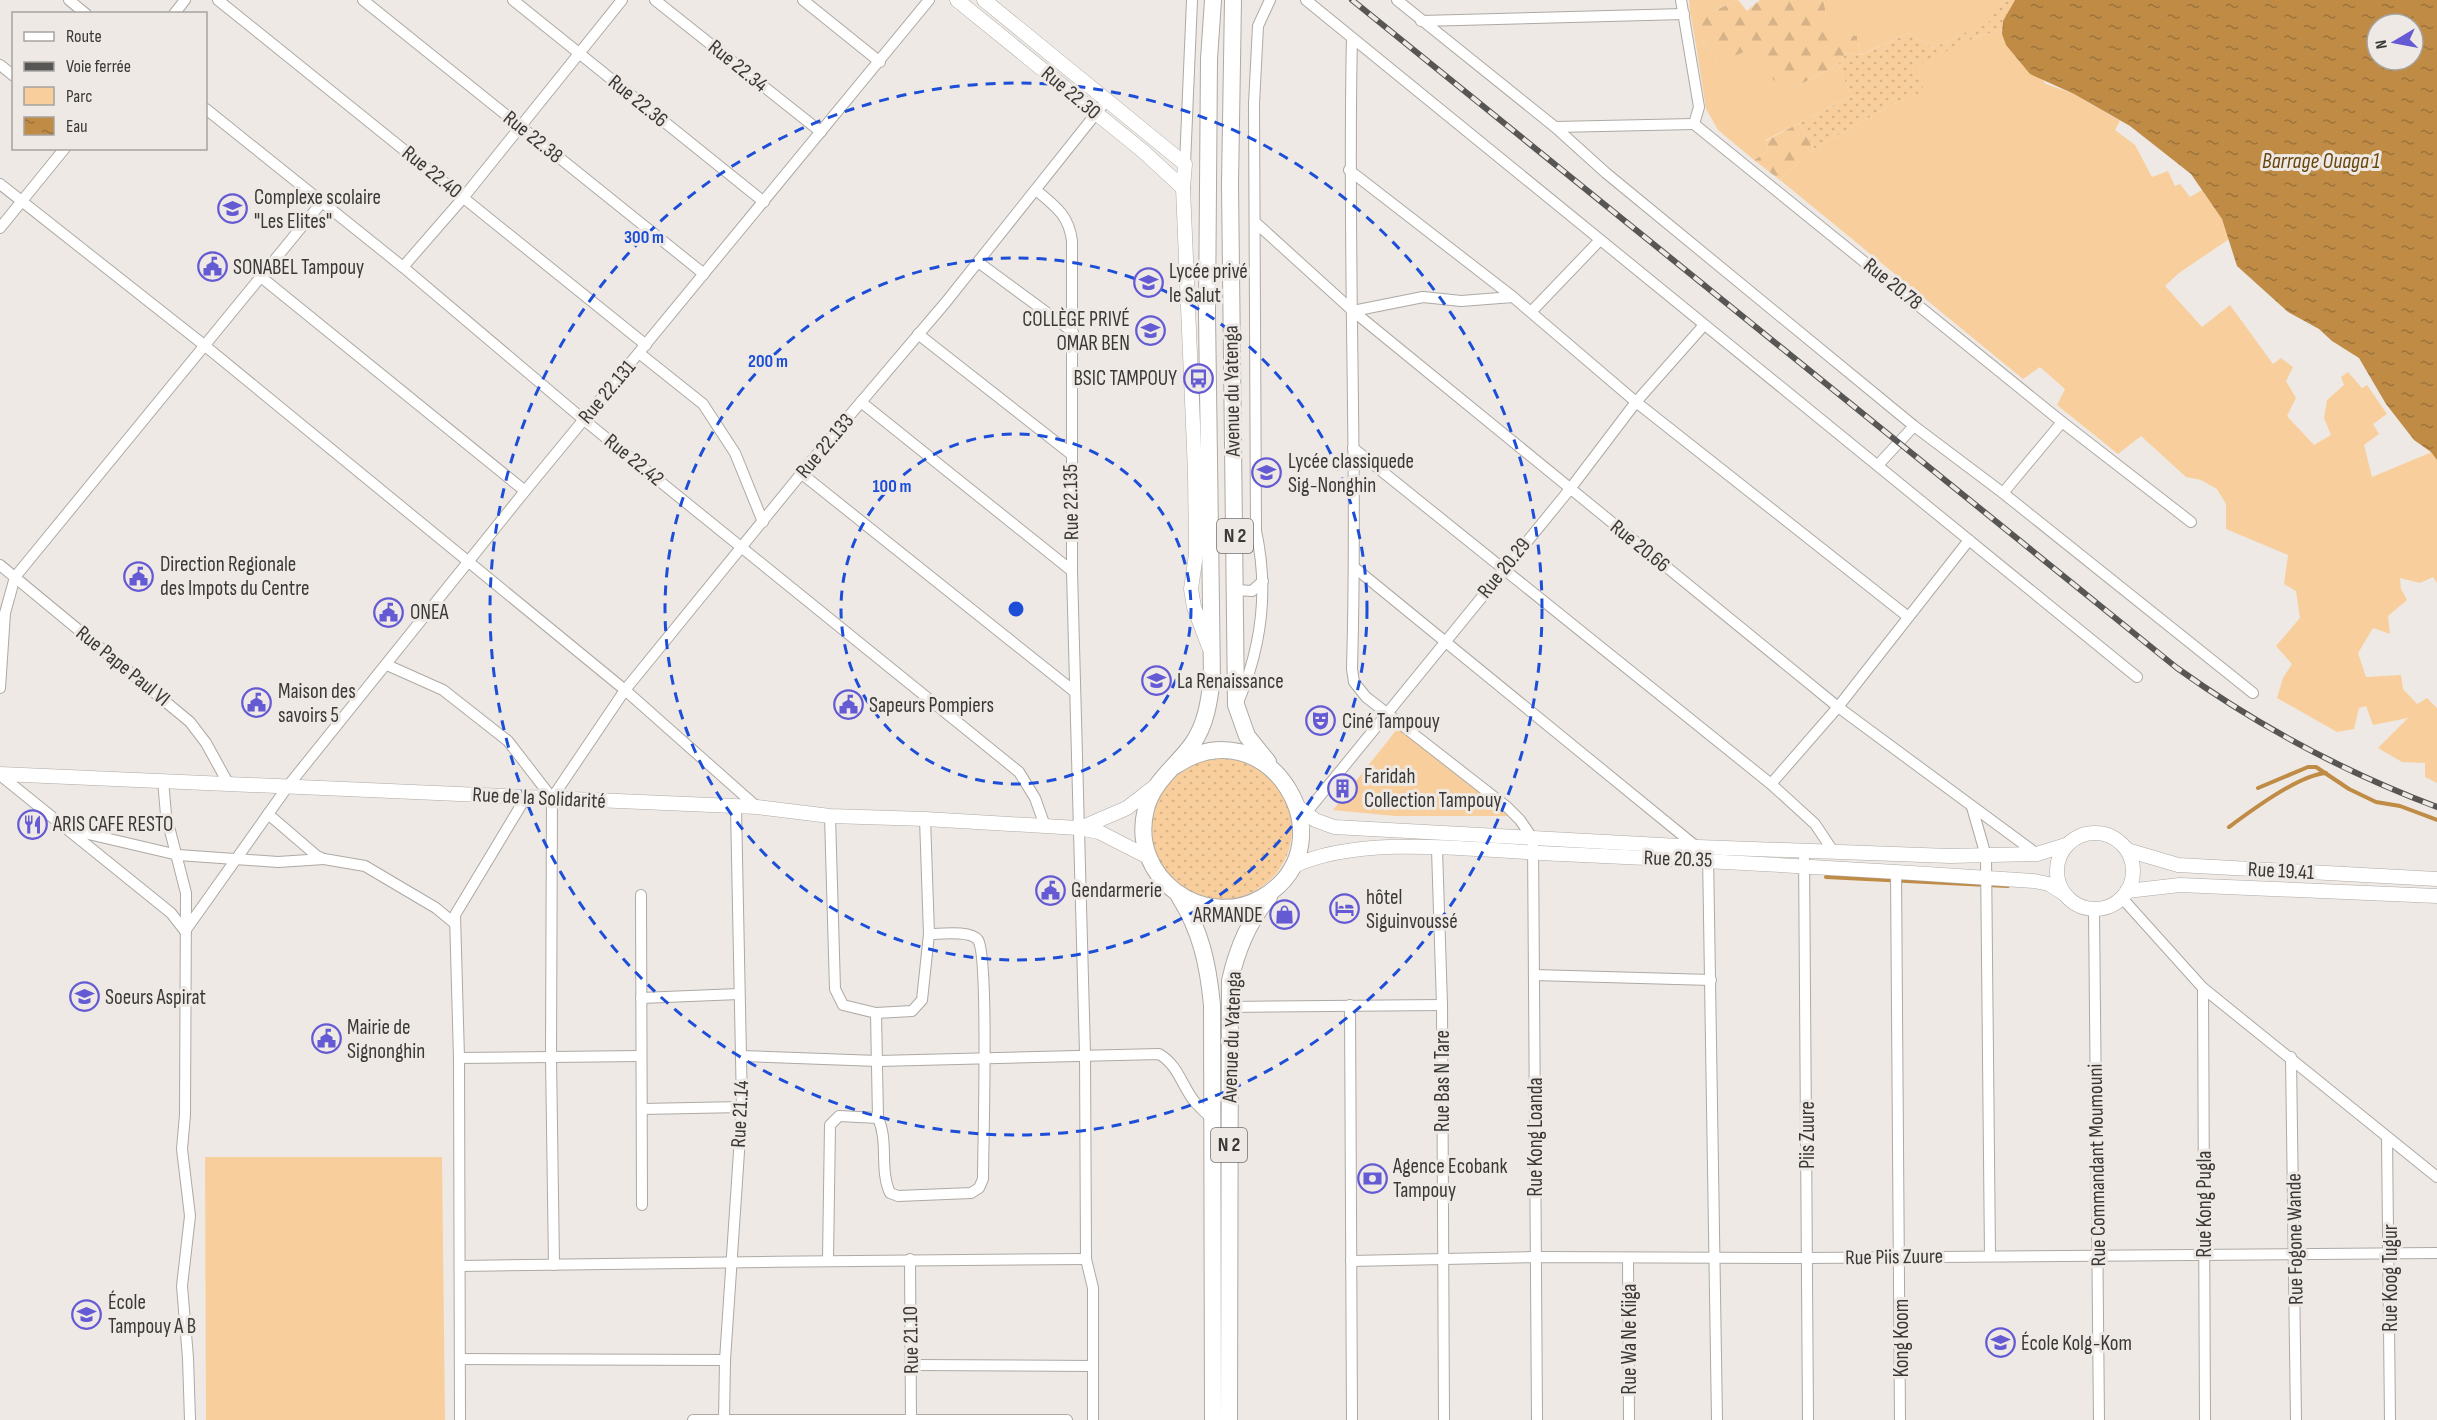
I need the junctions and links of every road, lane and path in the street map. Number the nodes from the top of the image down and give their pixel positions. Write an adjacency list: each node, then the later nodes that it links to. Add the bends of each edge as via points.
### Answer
1 (69, 0): 19 (street)
2 (185, 0): 20 (street)
3 (218, 0): 41 (street, Rue 22.40)
4 (363, 0): 32 (street, Rue 22.38)
5 (513, 0): 24 (street, Rue 22.36)
6 (622, 0): 24 (street)
7 (656, 0): 34 (street, Rue 22.34)
8 (803, 0): 25 (street)
9 (930, 0): 25 (street, Rue 22.131)
10 (957, 0): 30 (street, Rue 22.30)
11 (984, 0): 28 (street, Rue 22.30)
12 (1192, 0): 36 (street)
13 (1213, 0): 86 (main road, Avenue du Yatenga / N 2, via 1207,314)
14 (1233, 0): 83 (main road, Avenue du Yatenga / N 2, via 1230,184)
15 (1270, 0): 45 (street, via 1258,26 1254,104)
16 (1306, 0): 23 (street)
17 (1397, 0): 22 (street)
18 (1681, 0): 21 (street)
19 (84, 12)
20 (176, 12)
21 (1684, 14): 22 (street); 31 (street, via 1699,107)
22 (1421, 21): 33 (street)
23 (1352, 38): 37 (street); 47 (street)
24 (580, 54): 32 (street); 44 (street, Rue 22.36)
25 (880, 62): 34 (street, Rue 22.131)
26 (0, 65): 27 (street)
27 (12, 74)
28 (1106, 101): 30 (street, Rue 22.133); 36 (street, Rue 22.30)
29 (207, 110): 43 (street, Rue 22.42)
30 (1094, 113): 39 (street, Rue 22.30); 40 (street, Rue 22.133)
31 (1694, 124): 33 (street); 63 (street, Rue 20.78)
32 (519, 126): 41 (street); 50 (street, Rue 22.38)
33 (1555, 127): 64 (street)
34 (821, 132): 44 (street, Rue 22.131)
35 (63, 150): 42 (street)
36 (1185, 164): 39 (street)
37 (1349, 170): 52 (street); 53 (street)
38 (0, 184): 42 (street)
39 (1183, 188): 86 (street, via 1196,472 1196,554 1191,589)
40 (1036, 190): 48 (street, Rue 22.133); 56 (street, Rue 22.135, via 1064,214 1070,226)
41 (463, 198): 49 (street); 59 (street, Rue 22.40)
42 (21, 201): 46 (street); 58 (street)
43 (322, 202): 49 (street, Rue 22.42); 51 (street)
44 (764, 202): 50 (street, Rue 22.131)
45 (1256, 223): 53 (street, Rue 20.66); 82 (street, via 1256,531)
46 (0, 228)
47 (1600, 240): 54 (street); 55 (street)
48 (978, 262): 56 (street); 57 (street, Rue 22.133)
49 (403, 267): 62 (street, Rue 22.42)
50 (704, 274): 59 (street, Rue 22.131)
51 (261, 277): 58 (street); 70 (street)
52 (1513, 297): 53 (street, via 1461,301 1423,297); 54 (street)
53 (1353, 311): 65 (street); 69 (street, Rue 20.66)
54 (1531, 312): 61 (street)
55 (1704, 325): 61 (street, Rue 20.29); 67 (street)
56 (1072, 332): 66 (street, Rue 22.135)
57 (918, 334): 60 (street, Rue 22.133); 66 (street)
58 (204, 345): 76 (street); 81 (street)
59 (643, 349): 62 (street, Rue 22.131); 72 (street, Rue 22.40, via 703,404 735,453)
60 (861, 402): 68 (street, Rue 22.133); 80 (street)
61 (1636, 402): 69 (street, Rue 20.29); 84 (street)
62 (584, 420): 70 (street, Rue 22.131); 75 (street, Rue 22.42)
63 (2062, 422): 71 (street); 73 (street, Rue 20.78)
64 (1914, 426): 67 (street); 71 (street)
65 (1353, 448): 78 (street); 79 (street)
66 (1071, 454): 80 (street, Rue 22.135)
67 (1878, 465): 74 (street)
68 (802, 474): 72 (street, Rue 22.133); 91 (street)
69 (1570, 489): 79 (street, Rue 20.29); 94 (street, Rue 20.66)
70 (525, 491): 76 (street, Rue 22.131)
71 (2003, 493): 92 (street)
72 (763, 522): 75 (street, Rue 22.133)
73 (2191, 522)
74 (1969, 540): 84 (street); 88 (street)
75 (743, 547): 90 (street, Rue 22.133); 113 (street, Rue 22.42, via 1019,772 1035,798)
76 (470, 562): 87 (street, Rue 22.131); 90 (street)
77 (0, 565): 81 (street, Rue Pape Paul VI)
78 (1355, 568): 85 (street); 95 (street, via 1354,682)
79 (1504, 568): 85 (street, Rue 20.29); 101 (street)
80 (1072, 571): 91 (street, Rue 22.135)
81 (15, 577): 89 (street, via 4,621); 100 (street, Rue Pape Paul VI, via 190,722)
82 (1263, 581): 83 (street, via 1252,591); 93 (street, via 1263,613 1251,671)
83 (1236, 590): 93 (main road, Avenue du Yatenga / N 2)
84 (1907, 616): 94 (street)
85 (1444, 641): 95 (street, Rue 20.29); 122 (street)
86 (1214, 660): 96 (main road, Avenue du Yatenga / N 2, via 1202,726)
87 (387, 665): 103 (street, Rue 22.131); 105 (street, via 443,690 508,741)
88 (2137, 677)
89 (0, 688)
90 (625, 690): 105 (street, Rue 22.133); 107 (street)
91 (1075, 692): 114 (street, Rue 22.135)
92 (2253, 693)
93 (1236, 705): 97 (main road, Avenue du Yatenga / N 2, via 1247,736)
94 (1838, 707): 101 (street); 108 (street, Rue 20.66)
95 (1387, 713): 109 (street, Rue 20.29); 117 (street, via 1507,807 1520,820)
96 (1175, 766): 97 (main road, N 2, via 1199,753 1225,750 1251,756); 102 (main road, N 2)
97 (1274, 770): 109 (main road, N 2)
98 (0, 774): 99 (street, Rue de la Solidarité); 115 (street)
99 (163, 780): 100 (street, Rue de la Solidarité); 124 (street, via 166,815)
100 (228, 783): 103 (street, Rue de la Solidarité)
101 (1771, 784): 121 (street, via 1815,824)
102 (1156, 785): 114 (street, Rue de la Solidarité, via 1127,808); 126 (main road, N 2, via 1144,816)
103 (288, 786): 104 (street, Rue de la Solidarité); 110 (street, Rue 22.131)
104 (526, 797): 105 (street, Rue de la Solidarité); 141 (street, via 458,906)
105 (552, 798): 106 (street, Rue de la Solidarité); 156 (street)
106 (736, 807): 107 (street, Rue de la Solidarité); 147 (street, Rue 21.14)
107 (757, 807): 111 (street, Rue de la Solidarité)
108 (1972, 807): 123 (street, Rue 20.66); 125 (street)
109 (1302, 810): 117 (street, Rue 20.35, via 1326,825); 130 (main road, N 2)
110 (268, 814): 127 (street, Rue 22.131); 128 (street)
111 (830, 816): 112 (street, Rue de la Solidarité); 152 (street, via 835,989 843,1005)
112 (925, 819): 113 (street, Rue de la Solidarité); 143 (street)
113 (1045, 826): 114 (street, Rue de la Solidarité)
114 (1078, 828): 126 (street, Rue de la Solidarité, via 1099,832); 153 (street, Rue 22.135)
115 (67, 829): 124 (street); 142 (street, via 171,913)
116 (2066, 845): 120 (street, via 2075,838 2098,833); 123 (street, Rue 20.35); 135 (street, via 2057,867)
117 (1533, 846): 118 (street, Rue 20.35); 122 (street, Rue 20.35); 144 (street, Rue Kong Loanda)
118 (1437, 849): 130 (street, Rue 20.35, via 1346,850 1318,855); 150 (street, Rue Bas N Tare)
119 (1804, 850): 121 (street, Rue 20.35); 122 (street, Rue 20.35); 129 (street, Piis Zuure)
120 (2127, 850): 133 (street, Rue 19.41, via 2178,865); 136 (street, via 2133,870)
121 (1833, 851): 125 (street, Rue 20.35)
122 (1703, 854): 129 (street, Rue 20.35); 145 (street)
123 (2037, 854): 125 (street, Rue 20.35)
124 (178, 855): 127 (street); 142 (street, via 186,893)
125 (1986, 856): 132 (street)
126 (1148, 857): 138 (main road, N 2, via 1157,874)
127 (236, 859): 128 (street); 142 (street, Rue 22.131)
128 (324, 859): 141 (street, via 365,866)
129 (1805, 865): 131 (street, Rue 20.35); 179 (street, Piis Zuure)
130 (1292, 867): 134 (main road, N 2)
131 (1896, 871): 132 (street, Rue 20.35); 174 (street, Kong Koom)
132 (1986, 877): 135 (street, Rue 20.35, via 2034,880); 175 (street)
133 (2437, 879)
134 (1280, 883): 138 (main road, N 2, via 1265,896 1237,907 1206,907); 151 (main road, Avenue du Yatenga / N 2, via 1244,934 1230,981)
135 (2063, 892): 140 (street, via 2076,905)
136 (2125, 894): 139 (street, Rue 19.41, via 2180,885); 140 (street, via 2109,906); 146 (street)
137 (641, 895): 148 (street)
138 (1179, 895): 164 (main road, Avenue du Yatenga / N 2, via 1200,933 1209,971)
139 (2437, 896)
140 (2094, 909): 171 (street, Rue Commandant Moumouni)
141 (454, 923): 159 (street)
142 (185, 931): 192 (street, via 182,1149 190,1216 182,1286)
143 (929, 934): 152 (street, via 921,1000 912,1011); 157 (street, via 972,936 978,940 985,1001)
144 (1534, 975): 145 (street); 176 (street, Rue Kong Loanda)
145 (1711, 980): 177 (street)
146 (2204, 988): 158 (street); 172 (street, Rue Kong Pugla)
147 (739, 994): 148 (street); 155 (street, Rue 21.14)
148 (641, 998): 154 (street)
149 (1350, 1005): 150 (street); 151 (street); 184 (street)
150 (1443, 1005): 183 (street, Rue Bas N Tare)
151 (1228, 1007): 167 (main road, Avenue du Yatenga / N 2)
152 (876, 1013): 160 (street)
153 (1084, 1053): 157 (street); 164 (street, via 1159,1054 1178,1072 1194,1101); 182 (street, Rue 22.135)
154 (641, 1056): 156 (street); 162 (street)
155 (742, 1056): 160 (street); 161 (street, Rue 21.14)
156 (550, 1057): 159 (street); 186 (street)
157 (983, 1057): 160 (street); 163 (street, via 983,1179 972,1193 890,1193 885,1182 884,1132)
158 (2291, 1057): 165 (street); 173 (street, Rue Fogone Wande)
159 (459, 1058): 187 (street)
160 (878, 1061): 163 (street)
161 (742, 1107): 162 (street); 185 (street, Rue 21.14)
162 (642, 1109): 168 (street)
163 (878, 1118): 180 (street, via 839,1116 830,1125)
164 (1212, 1119): 167 (main road, Avenue du Yatenga / N 2)
165 (2387, 1137): 166 (street); 170 (street, Rue Koog Tugur)
166 (2437, 1177)
167 (1221, 1183): 199 (main road, Avenue du Yatenga / N 2); 200 (main road, Avenue du Yatenga / N 2)
168 (642, 1205)
169 (2437, 1253): 170 (street, Rue Piis Zuure)
170 (2390, 1254): 173 (street, Rue Piis Zuure); 211 (street, Rue Koog Tugur)
171 (2098, 1255): 172 (street, Rue Piis Zuure); 175 (street, Rue Piis Zuure); 208 (street, Rue Commandant Moumouni)
172 (2204, 1255): 173 (street, Rue Piis Zuure); 209 (street, Rue Kong Pugla)
173 (2296, 1255): 210 (street, Rue Fogone Wande)
174 (1901, 1256): 175 (street, Rue Piis Zuure); 179 (street, Rue Piis Zuure); 207 (street, Kong Koom)
175 (1990, 1256)
176 (1536, 1257): 178 (street, Rue Piis Zuure); 183 (street, Rue Piis Zuure); 203 (street, Rue Kong Loanda)
177 (1716, 1257): 178 (street, Rue Piis Zuure); 179 (street, Rue Piis Zuure); 205 (street)
178 (1628, 1258): 204 (street, Rue Wa Ne Kiiga)
179 (1807, 1258): 206 (street, Piis Zuure)
180 (828, 1259): 181 (street); 185 (street)
181 (910, 1259): 182 (street); 190 (street, Rue 21.10)
182 (1086, 1259): 191 (street, Rue 22.135, via 1093,1288)
183 (1443, 1259): 184 (street, Rue Piis Zuure); 202 (street, Rue Bas N Tare)
184 (1351, 1261): 201 (street)
185 (732, 1263): 186 (street); 189 (street, Rue 21.14)
186 (554, 1265): 187 (street)
187 (460, 1266): 188 (street)
188 (460, 1359): 189 (street); 193 (street)
189 (725, 1360): 195 (street, Rue 21.14)
190 (912, 1365): 191 (street); 196 (street, Rue 21.10)
191 (1093, 1366): 198 (street, Rue 22.135)
192 (190, 1420)
193 (460, 1420)
194 (693, 1420): 195 (street)
195 (724, 1420): 196 (street)
196 (911, 1420): 197 (street)
197 (1067, 1420)
198 (1094, 1420)
199 (1213, 1420)
200 (1229, 1420)
201 (1352, 1420)
202 (1444, 1420)
203 (1537, 1420)
204 (1629, 1420)
205 (1717, 1420)
206 (1808, 1420)
207 (1900, 1420)
208 (2099, 1420)
209 (2205, 1420)
210 (2296, 1420)
211 (2390, 1420)

